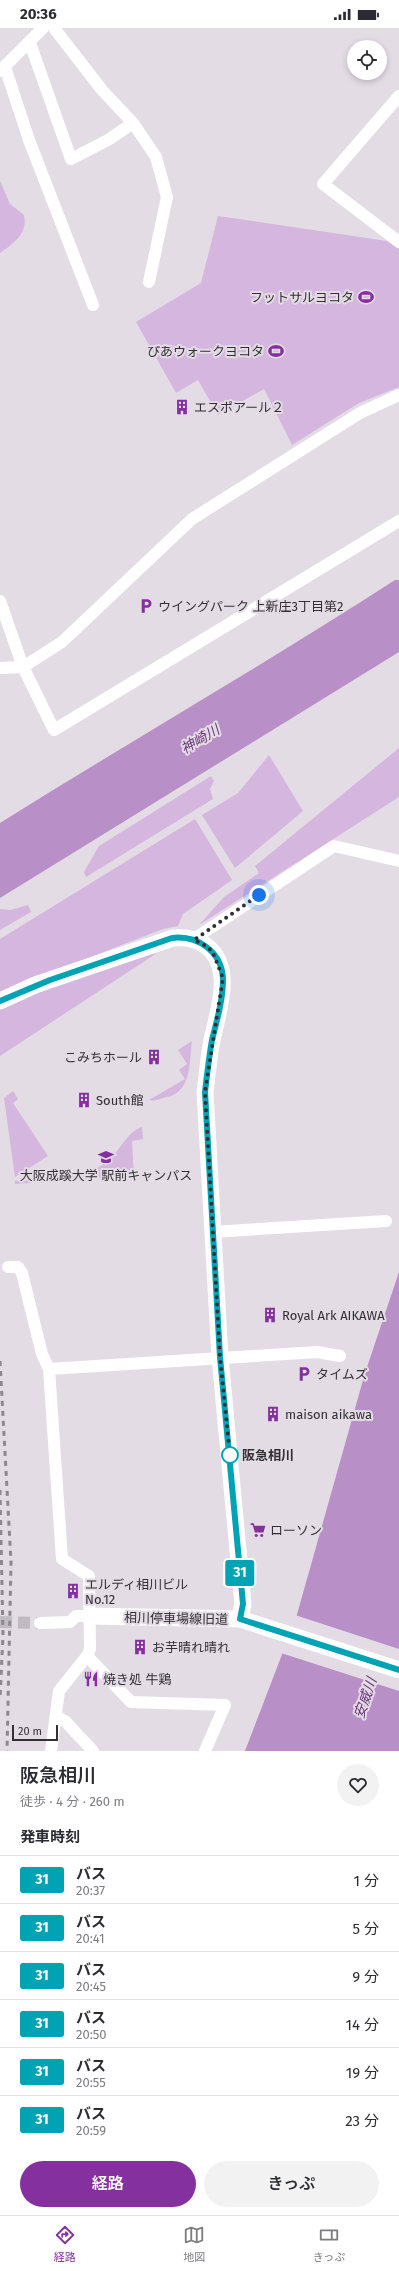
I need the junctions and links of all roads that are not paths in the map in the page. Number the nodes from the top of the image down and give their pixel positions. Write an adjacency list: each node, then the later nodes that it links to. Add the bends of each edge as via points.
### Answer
1 (43, 28): 3 (street)
2 (54, 28): 6 (street, via 102,90)
3 (30, 43): 4 (street); 6 (street, via 71,159 108,140)
4 (3, 69): 9 (street)
5 (399, 96): 7 (street, via 323,184)
6 (133, 123): 8 (street, via 156,157 167,197)
7 (399, 242)
8 (149, 282)
9 (93, 305)
10 (399, 395): 13 (street, via 360,413 192,519 62,642)
11 (399, 521): 13 (street, via 54,730)
12 (0, 601): 13 (street)
13 (23, 667): 14 (street)
14 (0, 668)
15 (399, 861): 16 (street, via 334,846)
16 (194, 940): 17 (street, via 180,937 159,941); 19 (street, via 208,947 213,953 223,978 205,1092)
17 (0, 1001)
18 (386, 1221): 19 (street)
19 (212, 1232): 22 (street)
20 (8, 1267): 23 (street, via 18,1267 22,1273 42,1354)
21 (340, 1356): 22 (street, via 317,1352)
22 (220, 1357): 23 (street); 25 (street, via 243,1604)
23 (49, 1369): 24 (street, via 62,1559 89,1576)
24 (88, 1616): 25 (street, 相川停車場線旧道); 26 (street, via 76,1616 70,1622); 27 (street, via 90,1650)
25 (240, 1619): 28 (street, 相川停車場線旧道)
26 (40, 1623)
27 (87, 1656): 29 (street, via 59,1691); 32 (street, via 131,1702 225,1705)
28 (399, 1670)
29 (56, 1716): 30 (street); 31 (street, via 66,1722)
30 (51, 1751)
31 (93, 1751)
32 (205, 1751)

